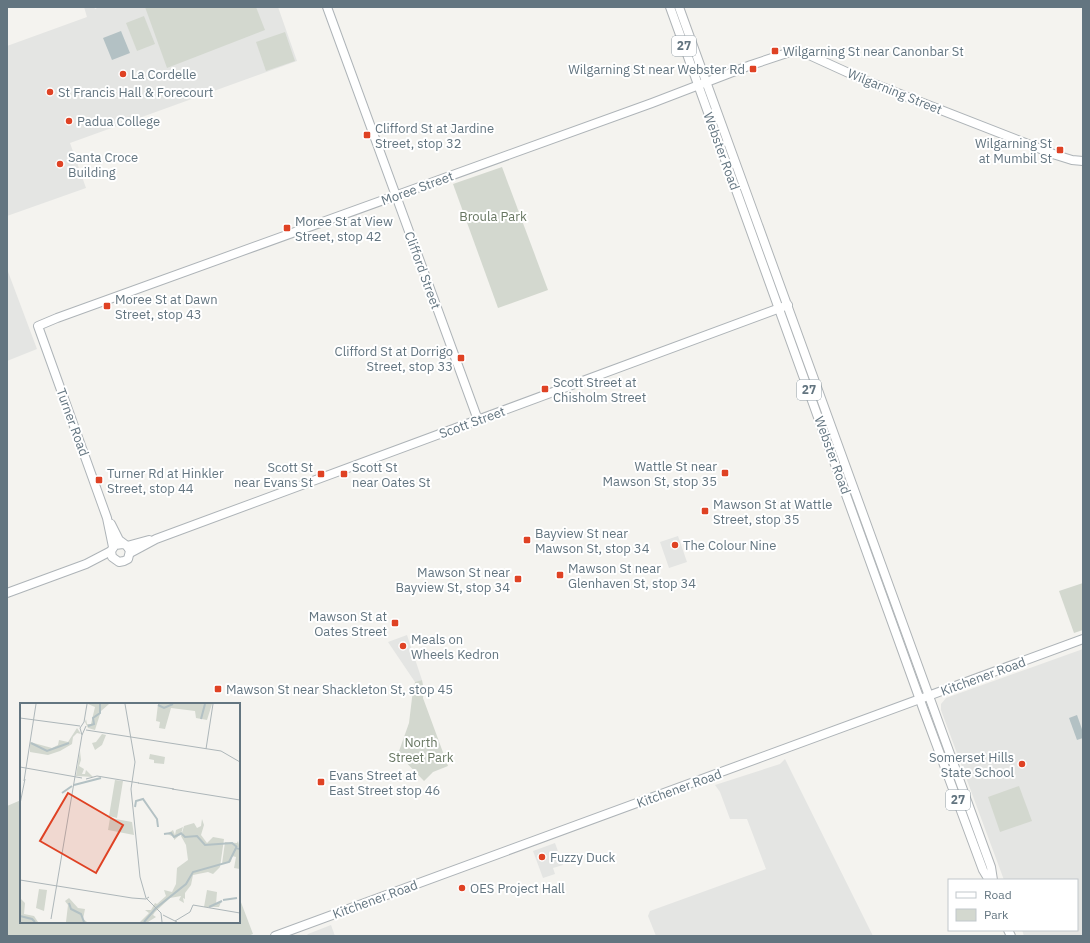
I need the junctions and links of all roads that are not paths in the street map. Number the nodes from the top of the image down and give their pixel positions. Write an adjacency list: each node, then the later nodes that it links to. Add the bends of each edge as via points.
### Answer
1 (327, 7): 7 (street, Clifford Street)
2 (670, 7): 5 (street, Webster Road / 27)
3 (679, 7): 4 (street, Webster Road / 27)
4 (707, 82): 5 (street, Moree Street); 6 (street, Wilgarning Street, via 785,53 803,53 864,80 1049,152); 8 (street, Webster Road / 27)
5 (698, 85): 7 (street, Moree Street); 9 (street, Webster Road / 27)
6 (1083, 161)
7 (396, 196): 10 (street, Moree Street); 11 (street, Clifford Street)
8 (788, 305): 9 (street, Scott Street); 19 (street, Webster Road / 27)
9 (779, 309): 11 (street, Scott Street); 20 (street, Webster Road / 27)
10 (38, 326): 12 (street, Turner Road)
11 (478, 420): 13 (street, Scott Street)
12 (107, 518): 13 (street, Turner Road); 14 (street, Turner Road)
13 (126, 548): 14 (street, via 117,544); 15 (street, via 128,558 124,562)
14 (112, 549): 15 (street, Turner Road); 16 (street)
15 (114, 560): 16 (street)
16 (86, 564): 17 (street)
17 (7, 593)
18 (1083, 639): 19 (street, Kitchener Road)
19 (929, 695): 20 (street, Kitchener Road); 22 (street, Webster Road / 27, via 991,867)
20 (920, 699): 21 (street, Webster Road / 27); 23 (street, Kitchener Road)
21 (988, 879)
22 (993, 879)
23 (275, 936)

